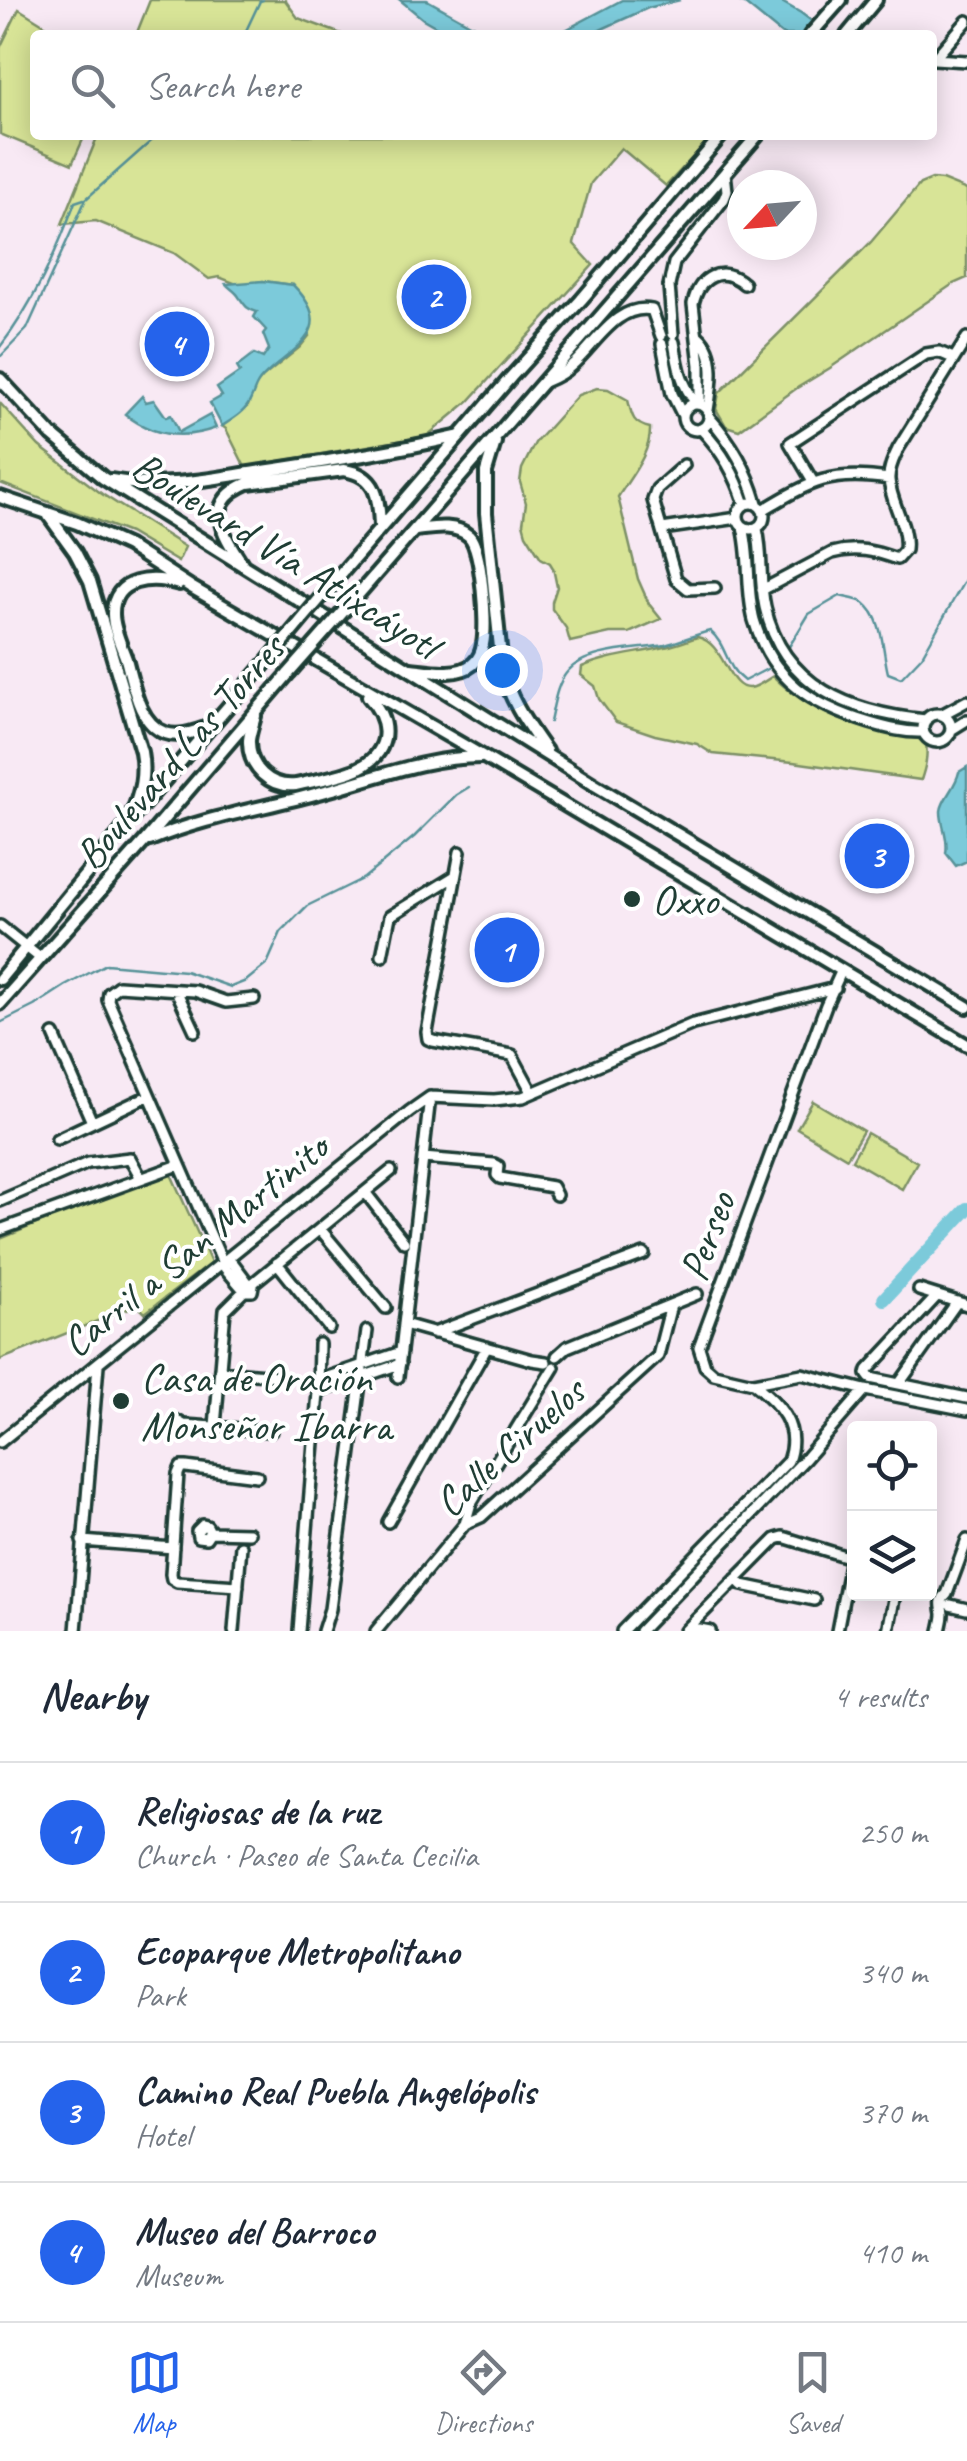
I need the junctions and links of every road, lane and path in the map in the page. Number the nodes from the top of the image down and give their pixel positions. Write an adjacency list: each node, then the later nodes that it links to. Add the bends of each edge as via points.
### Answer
1 (841, 0): 4 (main road)
2 (876, 0): 5 (main road)
3 (967, 22): 6 (street)
4 (814, 30)
5 (851, 30)
6 (937, 56)
7 (937, 59): 8 (street)
8 (967, 61)
9 (718, 140): 25 (main road, Boulevard Las Torres)
10 (754, 140): 11 (main road, Boulevard Las Torres)
11 (725, 173): 14 (street, via 724,199 674,263); 18 (main road, Boulevard Las Torres)
12 (744, 284): 13 (street, via 729,274 705,280 693,304)
13 (698, 336): 19 (street); 21 (street, via 708,350 712,382)
14 (668, 338): 18 (street, via 652,310 634,309 571,367); 20 (street); 22 (street, via 672,394)
15 (967, 338): 16 (street)
16 (953, 358): 28 (street, via 898,449); 29 (street, via 926,354 790,443)
17 (0, 379): 27 (main road, Boulevard Vía Atlixcáyotl)
18 (544, 382): 24 (main road, Boulevard Las Torres)
19 (701, 382): 20 (street); 21 (street)
20 (684, 386): 21 (street)
21 (703, 408): 22 (street, via 690,404); 23 (street, via 707,424); 32 (street, via 738,453)
22 (682, 414): 23 (street, via 690,429)
23 (701, 429): 31 (street, via 730,465)
24 (498, 435): 38 (main road, Boulevard Las Torres); 53 (main road, via 485,482 502,668 518,710)
25 (461, 436): 27 (main road, via 183,483); 35 (main road, Boulevard Las Torres)
26 (684, 465): 36 (street, via 654,496)
27 (104, 478): 39 (main road, Boulevard Vía Atlixcáyotl)
28 (889, 479): 29 (street, via 852,475); 42 (street, via 906,540 897,559 844,549)
29 (813, 482): 32 (street)
30 (0, 497): 33 (main road, Boulevard Vía Atlixcáyotl)
31 (744, 504): 32 (street); 34 (street)
32 (760, 506): 37 (street, via 765,517)
33 (49, 515): 40 (main road, Boulevard Vía Atlixcáyotl, via 128,546); 55 (main road, via 90,581 142,752 140,794)
34 (741, 523): 36 (street); 37 (street); 52 (street, via 753,617 787,679 836,712)
35 (380, 526): 39 (main road, via 375,489 355,472 248,483 225,501 219,519); 50 (main road, Boulevard Las Torres, bridge)
36 (662, 529): 41 (street, via 680,585)
37 (757, 529): 42 (street)
38 (415, 530): 43 (main road, via 448,528 472,540 485,632 480,656 464,669); 46 (main road, Boulevard Las Torres, bridge)
39 (246, 570): 43 (main road, Boulevard Vía Atlixcáyotl)
40 (190, 587): 44 (main road, Boulevard Vía Atlixcáyotl); 50 (main road, via 161,578 129,584 117,596 114,620 148,720 169,734)
41 (714, 588)
42 (762, 590): 48 (street, via 784,655 808,680 855,706)
43 (408, 668): 53 (main road, Boulevard Vía Atlixcáyotl)
44 (352, 682): 46 (main road, via 376,704 385,732 376,756 355,770 287,786 272,782 250,753); 54 (main road, Boulevard Vía Atlixcáyotl)
45 (967, 701): 47 (street)
46 (255, 714): 56 (main road, Boulevard Las Torres)
47 (941, 715): 48 (street); 51 (street)
48 (926, 720): 52 (street)
49 (967, 720): 51 (street)
50 (212, 725): 55 (main road, Boulevard Las Torres)
51 (951, 730): 52 (street, via 937,742)
52 (923, 732)
53 (550, 756): 69 (main road, Boulevard Vía Atlixcáyotl)
54 (484, 757): 56 (main road, via 435,760); 63 (main road, Boulevard Vía Atlixcáyotl)
55 (127, 824): 60 (main road, Boulevard Las Torres)
56 (144, 842): 62 (main road, Boulevard Las Torres)
57 (460, 852): 58 (street)
58 (455, 876): 61 (street, via 390,916); 73 (street, via 428,1038 512,1055)
59 (0, 926): 60 (street)
60 (27, 947): 62 (street); 64 (main road, Boulevard Las Torres)
61 (382, 956)
62 (40, 958): 68 (main road, Boulevard Las Torres)
63 (841, 972): 65 (street, Perseo); 72 (main road, Boulevard Vía Atlixcáyotl)
64 (0, 979)
65 (834, 988): 73 (street, via 693,1024); 114 (street, Perseo, via 700,1347 714,1374)
66 (176, 990): 67 (street, via 226,1002); 70 (street); 74 (street, via 118,986 108,994)
67 (254, 999)
68 (0, 1004)
69 (967, 1008)
70 (195, 1031)
71 (54, 1036): 76 (street)
72 (967, 1046)
73 (532, 1092): 75 (street, via 510,1099)
74 (148, 1096): 76 (street); 79 (street)
75 (430, 1097): 78 (street); 89 (street, Carril a San Martinito)
76 (92, 1122): 77 (street)
77 (57, 1139)
78 (423, 1158): 83 (street, via 494,1164 500,1178); 98 (street)
79 (180, 1165): 81 (street); 89 (street)
80 (390, 1171): 82 (street)
81 (141, 1178): 84 (street, via 130,1158 92,1162); 86 (street)
82 (365, 1192): 85 (street); 87 (street)
83 (556, 1194)
84 (0, 1201)
85 (320, 1228): 90 (street); 97 (street)
86 (0, 1230)
87 (404, 1242)
88 (644, 1254): 101 (street)
89 (224, 1260): 91 (street); 107 (street, Carril a San Martinito)
90 (278, 1263): 91 (street); 99 (street)
91 (247, 1287): 109 (street, via 225,1310)
92 (918, 1290): 94 (street)
93 (696, 1294): 96 (street)
94 (937, 1296): 95 (street); 115 (street, via 868,1370 870,1378)
95 (962, 1303): 115 (street)
96 (671, 1305): 106 (street, via 552,1354); 126 (street, Calle Ciruelos, via 658,1356)
97 (386, 1308)
98 (404, 1326): 101 (street); 104 (street)
99 (329, 1328)
100 (367, 1331): 108 (street)
101 (431, 1332): 103 (street)
102 (320, 1344): 113 (street)
103 (487, 1347): 106 (street); 125 (street)
104 (401, 1352): 105 (street); 108 (street)
105 (400, 1364): 111 (street); 112 (street)
106 (550, 1364): 126 (street)
107 (98, 1365): 123 (street, Carril a San Martinito); 130 (street)
108 (362, 1365): 111 (street); 113 (street)
109 (220, 1372): 110 (street); 121 (street)
110 (278, 1376)
111 (361, 1377): 117 (street); 147 (street)
112 (398, 1377)
113 (319, 1380): 117 (street)
114 (752, 1383): 116 (street, Perseo, via 802,1374); 143 (street, via 786,1418 788,1461)
115 (899, 1384): 118 (street)
116 (865, 1390): 119 (street, Perseo); 149 (street)
117 (318, 1392): 146 (street)
118 (967, 1398)
119 (967, 1410)
120 (179, 1422): 121 (street)
121 (215, 1426): 122 (street)
122 (271, 1432)
123 (0, 1442)
124 (257, 1476): 127 (street, via 181,1468)
125 (388, 1522)
126 (465, 1524): 148 (street, Calle Ciruelos)
127 (174, 1531): 128 (street, via 196,1533 202,1525 210,1532); 132 (street)
128 (249, 1533)
129 (967, 1540): 134 (street)
130 (82, 1541): 132 (street); 144 (street)
131 (240, 1546): 137 (street)
132 (172, 1548): 137 (street, via 177,1582)
133 (847, 1556): 135 (street, via 780,1538)
134 (962, 1564): 140 (street)
135 (736, 1579): 138 (street); 142 (street)
136 (847, 1585): 151 (street)
137 (238, 1586): 145 (street)
138 (814, 1600)
139 (894, 1601): 152 (street)
140 (947, 1604): 141 (street); 153 (street)
141 (967, 1609)
142 (688, 1629): 150 (street)
143 (625, 1630)
144 (76, 1631)
145 (234, 1631)
146 (299, 1631)
147 (323, 1631)
148 (376, 1631)
149 (640, 1631)
150 (710, 1631)
151 (837, 1631)
152 (888, 1631)
153 (940, 1631)

